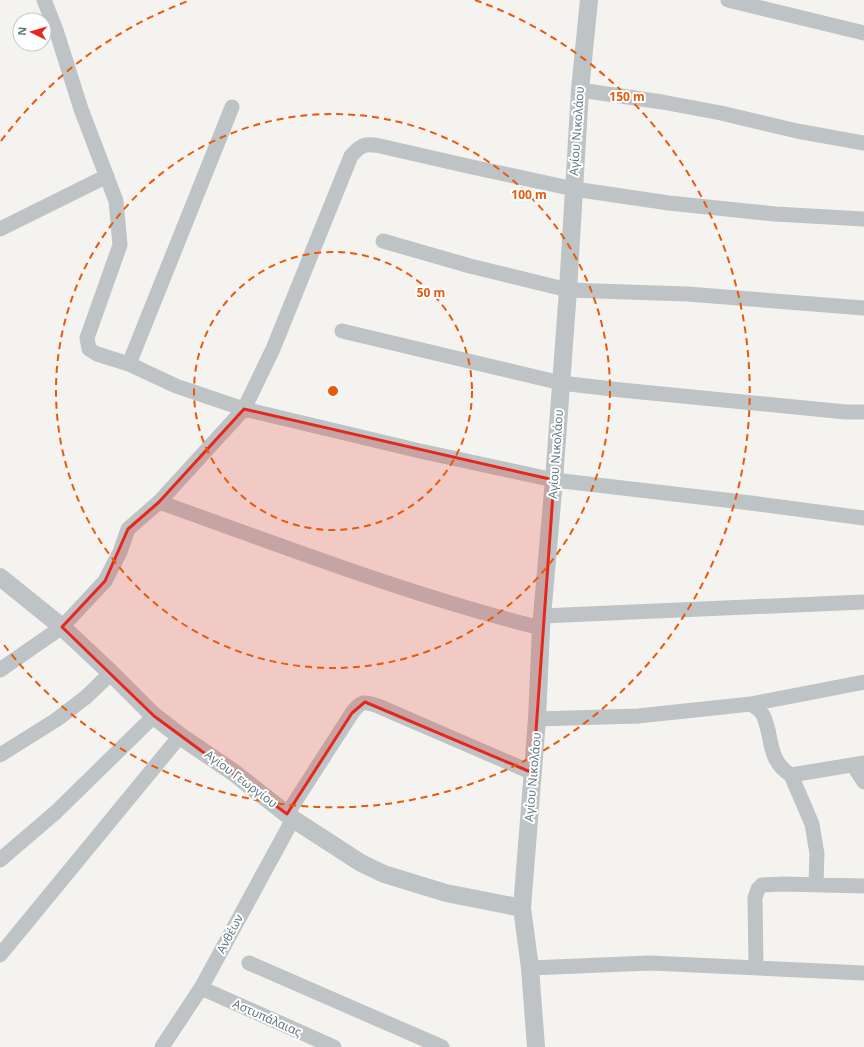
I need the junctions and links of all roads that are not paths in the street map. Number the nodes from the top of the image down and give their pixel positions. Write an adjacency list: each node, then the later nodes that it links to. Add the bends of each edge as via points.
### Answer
1 (44, 0): 8 (street)
2 (589, 0): 5 (street, Αγίου Νικολάου)
3 (728, 0): 4 (street)
4 (864, 33)
5 (580, 90): 7 (street, via 721,113 797,131); 9 (street, Αγίου Νικολάου)
6 (232, 107): 16 (street)
7 (864, 143)
8 (107, 176): 11 (street); 16 (street, via 116,201 120,245 87,338 89,349 97,354)
9 (574, 189): 10 (street, via 669,203 774,214); 13 (street, Αγίου Νικολάου); 18 (street, via 380,146 363,145 351,156 273,349)
10 (864, 219)
11 (0, 229)
12 (383, 241): 13 (street)
13 (568, 290): 14 (street, via 687,294); 17 (street, Αγίου Νικολάου)
14 (864, 308)
15 (342, 331): 17 (street)
16 (129, 364): 18 (street, via 176,386)
17 (561, 383): 19 (street); 20 (street, Αγίου Νικολάου)
18 (244, 409): 20 (street); 21 (street)
19 (864, 412)
20 (554, 480): 22 (street); 25 (street, Αγίου Νικολάου)
21 (159, 502): 25 (street, via 338,567 498,617); 26 (street, via 128,529 105,581)
22 (864, 518)
23 (0, 577): 26 (street, Αγίου Γεωργίου)
24 (864, 602): 25 (street)
25 (542, 622): 32 (street, Αγίου Νικολάου)
26 (62, 627): 27 (street); 28 (street, Αγίου Γεωργίου)
27 (0, 670)
28 (111, 673): 31 (street, Αγίου Γεωργίου); 34 (street, via 86,697 56,720)
29 (864, 682): 30 (street)
30 (751, 704): 32 (street, via 638,716); 37 (street, via 762,712 778,765)
31 (154, 716): 33 (street, Αγίου Γεωργίου); 40 (street, via 56,812)
32 (537, 719): 36 (street, Αγίου Νικολάου)
33 (180, 736): 39 (street, Αγίου Γεωργίου, via 233,772); 44 (street)
34 (0, 755)
35 (859, 764): 37 (street); 38 (street)
36 (533, 774): 39 (street, Ανθέων, via 365,702 358,704 352,713); 43 (street, Αγίου Νικολάου)
37 (791, 775): 41 (street, via 812,824 817,854)
38 (864, 782)
39 (290, 816): 43 (street, Αγίου Γεωργίου, via 361,863 384,874 446,893); 49 (street, Ανθέων)
40 (0, 860)
41 (816, 884): 42 (street); 47 (street, via 762,885 758,889 755,898)
42 (864, 886)
43 (522, 908): 46 (street, Αγίου Νικολάου)
44 (0, 955)
45 (249, 963): 52 (street)
46 (530, 968): 47 (street, via 650,963); 53 (street, Αγίου Νικολάου)
47 (756, 968): 48 (street)
48 (864, 973)
49 (201, 988): 50 (street, Ανθέων); 51 (street, Αστυπάλαιας)
50 (162, 1047)
51 (334, 1047)
52 (442, 1047)
53 (536, 1047)

